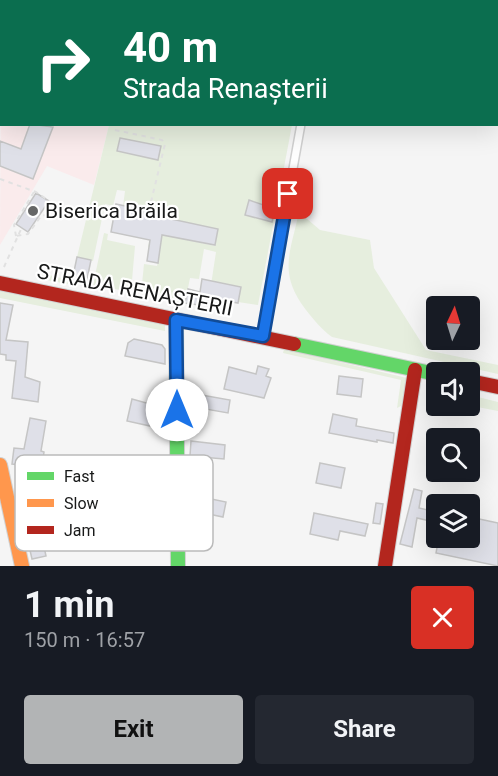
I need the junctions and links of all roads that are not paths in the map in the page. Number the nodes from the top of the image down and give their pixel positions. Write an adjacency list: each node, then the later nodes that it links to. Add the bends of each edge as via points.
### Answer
1 (301, 126): 4 (lane)
2 (1, 278): 3 (street, STRADA RENAȘTERII)
3 (176, 320): 4 (street, STRADA RENAȘTERII); 9 (street)
4 (263, 336): 5 (street, STRADA RENAȘTERII)
5 (415, 370): 6 (street, STRADA RENAȘTERII); 16 (street)
6 (426, 372)
7 (480, 383): 8 (street)
8 (498, 387)
9 (177, 455)
10 (0, 465): 11 (street)
11 (15, 534)
12 (19, 551): 14 (street)
13 (178, 551): 15 (street)
14 (22, 566)
15 (178, 566)
16 (385, 566)

